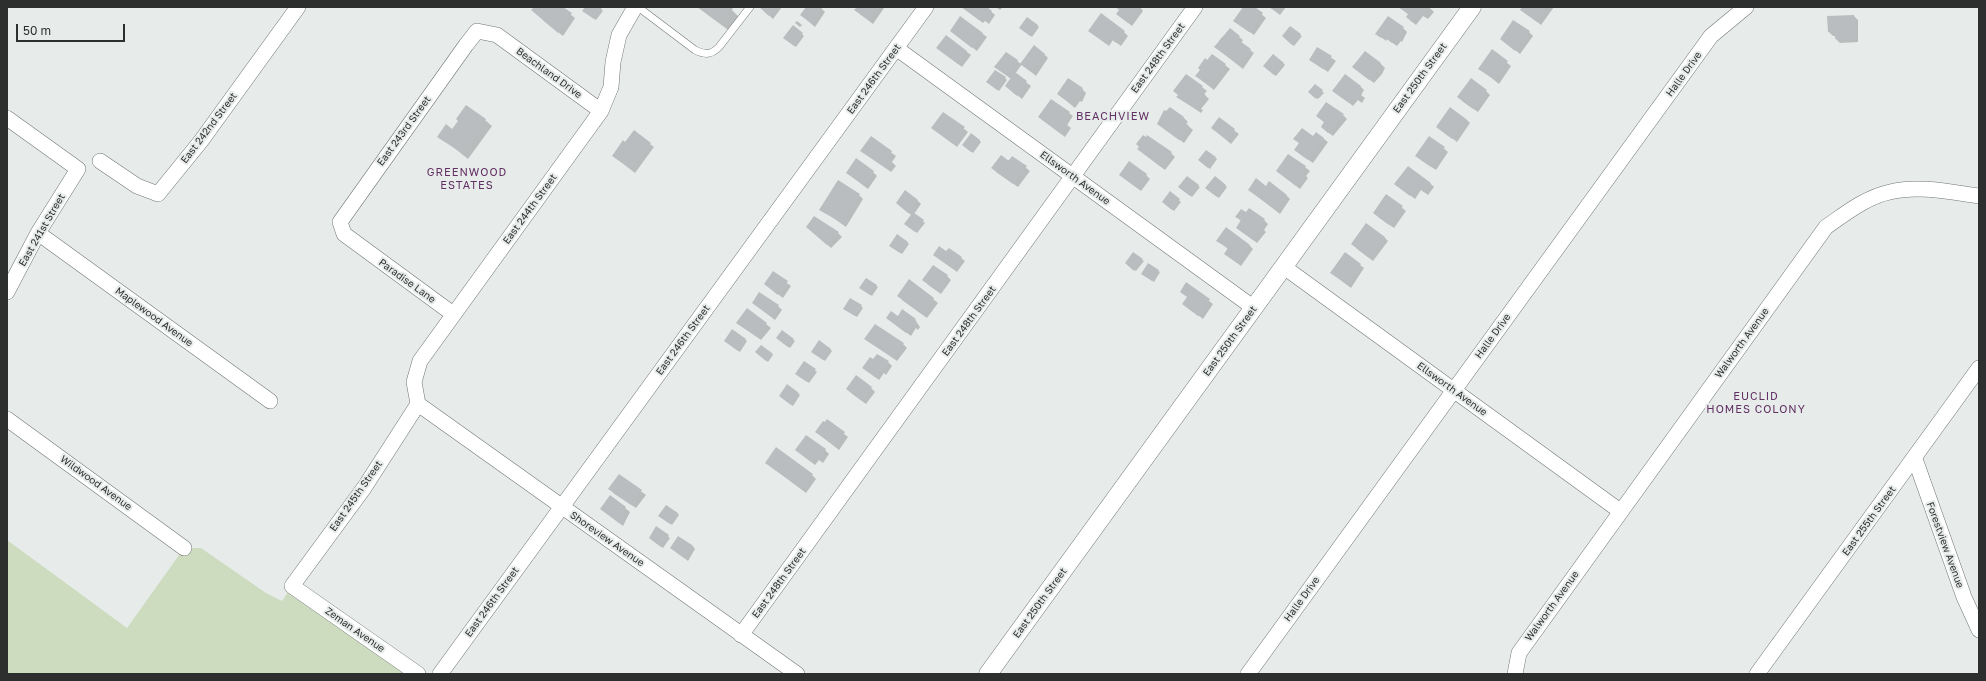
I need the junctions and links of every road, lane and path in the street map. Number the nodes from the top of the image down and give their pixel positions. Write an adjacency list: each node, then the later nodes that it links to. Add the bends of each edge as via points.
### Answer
1 (298, 7): 12 (street, East 242nd Street, via 201,141 158,194 137,186)
2 (637, 7): 3 (lane, via 704,54 713,53 719,47); 10 (street, East 244th Street, via 619,35 611,87)
3 (750, 7)
4 (926, 7): 9 (street, East 246th Street)
5 (1196, 7): 13 (street, East 248th Street)
6 (1472, 7): 17 (street, East 250th Street)
7 (1746, 7): 22 (street, Halle Drive, via 1712,36)
8 (498, 35): 10 (street, Beachland Drive); 16 (street, East 243rd Street, via 477,31 340,222 344,234)
9 (896, 48): 13 (street, Ellsworth Avenue); 27 (street, East 246th Street)
10 (601, 111): 20 (street, East 244th Street)
11 (7, 118): 15 (street, East 241st Street, via 78,169)
12 (100, 161)
13 (1073, 177): 19 (street, Ellsworth Avenue); 32 (street, East 248th Street)
14 (1979, 196): 28 (street, Walworth Avenue, via 1929,189 1890,192 1856,206 1826,227)
15 (38, 233): 18 (street, East 241st Street); 23 (street, Maplewood Avenue)
16 (361, 248): 20 (street, Paradise Lane)
17 (1284, 267): 19 (street, East 250th Street); 22 (street, Ellsworth Avenue)
18 (7, 292)
19 (1254, 308): 36 (street, East 250th Street)
20 (453, 314): 24 (street, East 244th Street, via 420,361 414,382)
21 (1979, 368): 26 (street, East 255th Street)
22 (1453, 390): 28 (street, Ellsworth Avenue); 37 (street, Halle Drive)
23 (270, 401)
24 (418, 404): 27 (street, Shoreview Avenue); 30 (street, East 245th Street, via 364,488)
25 (7, 419): 29 (street, Wildwood Avenue)
26 (1915, 459): 31 (street, Forestview Avenue, via 1964,597); 39 (street, East 255th Street)
27 (562, 507): 32 (street, Shoreview Avenue); 34 (street, East 246th Street)
28 (1620, 511): 38 (street, Walworth Avenue, via 1518,653)
29 (184, 548)
30 (292, 586): 33 (street, Zeman Avenue)
31 (1979, 630)
32 (742, 635): 35 (street, Shoreview Avenue)
33 (418, 674)
34 (440, 674)
35 (797, 674)
36 (988, 674)
37 (1248, 674)
38 (1515, 674)
39 (1758, 674)

